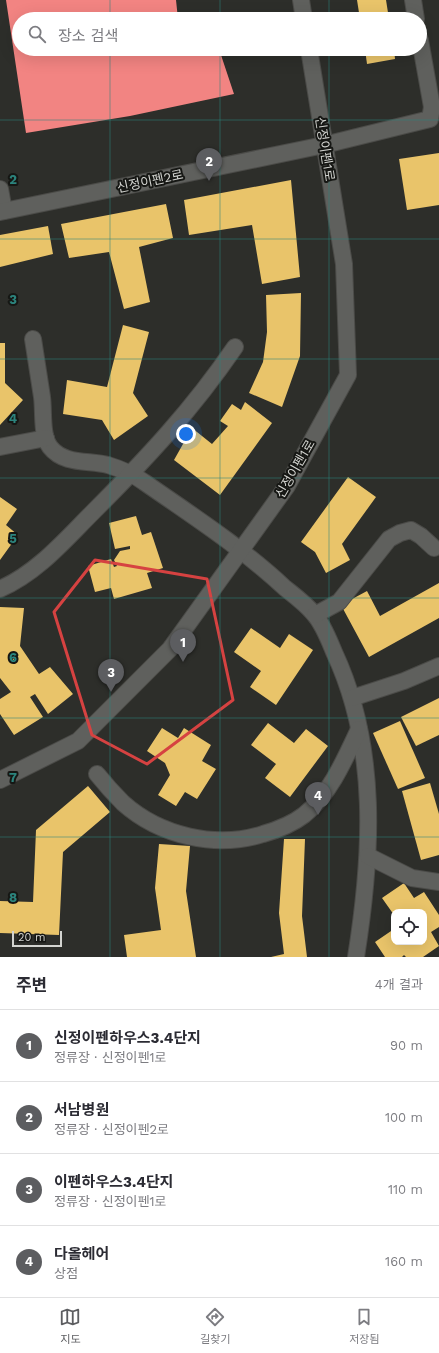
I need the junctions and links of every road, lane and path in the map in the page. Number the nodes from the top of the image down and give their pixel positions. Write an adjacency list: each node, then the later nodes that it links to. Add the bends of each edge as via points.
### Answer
1 (301, 0): 3 (street)
2 (413, 0): 4 (street)
3 (303, 12)
4 (415, 12)
5 (310, 56): 7 (street, 신정이펜1로)
6 (423, 56): 7 (street, 신정이펜2로, via 432,107 430,119)
7 (324, 145): 9 (street, 신정이펜2로); 16 (street, 신정이펜1로, via 344,264 348,375 287,486)
8 (0, 189): 9 (street)
9 (2, 212)
10 (33, 339): 12 (street)
11 (235, 347): 14 (street, via 208,387)
12 (46, 438): 13 (street); 14 (street, via 49,446 64,458 107,465)
13 (0, 447)
14 (132, 473): 16 (street); 17 (street, via 51,555 12,584)
15 (434, 548): 18 (street, via 411,530 389,539 339,602)
16 (242, 550): 18 (street); 23 (street, 신정이펜1로, via 170,649 78,741)
17 (0, 589)
18 (315, 615): 20 (street, via 338,659)
19 (439, 666): 20 (street)
20 (352, 698): 21 (street)
21 (359, 729): 22 (street, via 340,768 321,797 304,815 283,828 231,841 190,837 151,822 124,804); 24 (street, via 364,754 369,814)
22 (97, 774)
23 (0, 780)
24 (368, 856): 25 (street, via 412,878); 26 (street)
25 (439, 882)
26 (356, 957)

